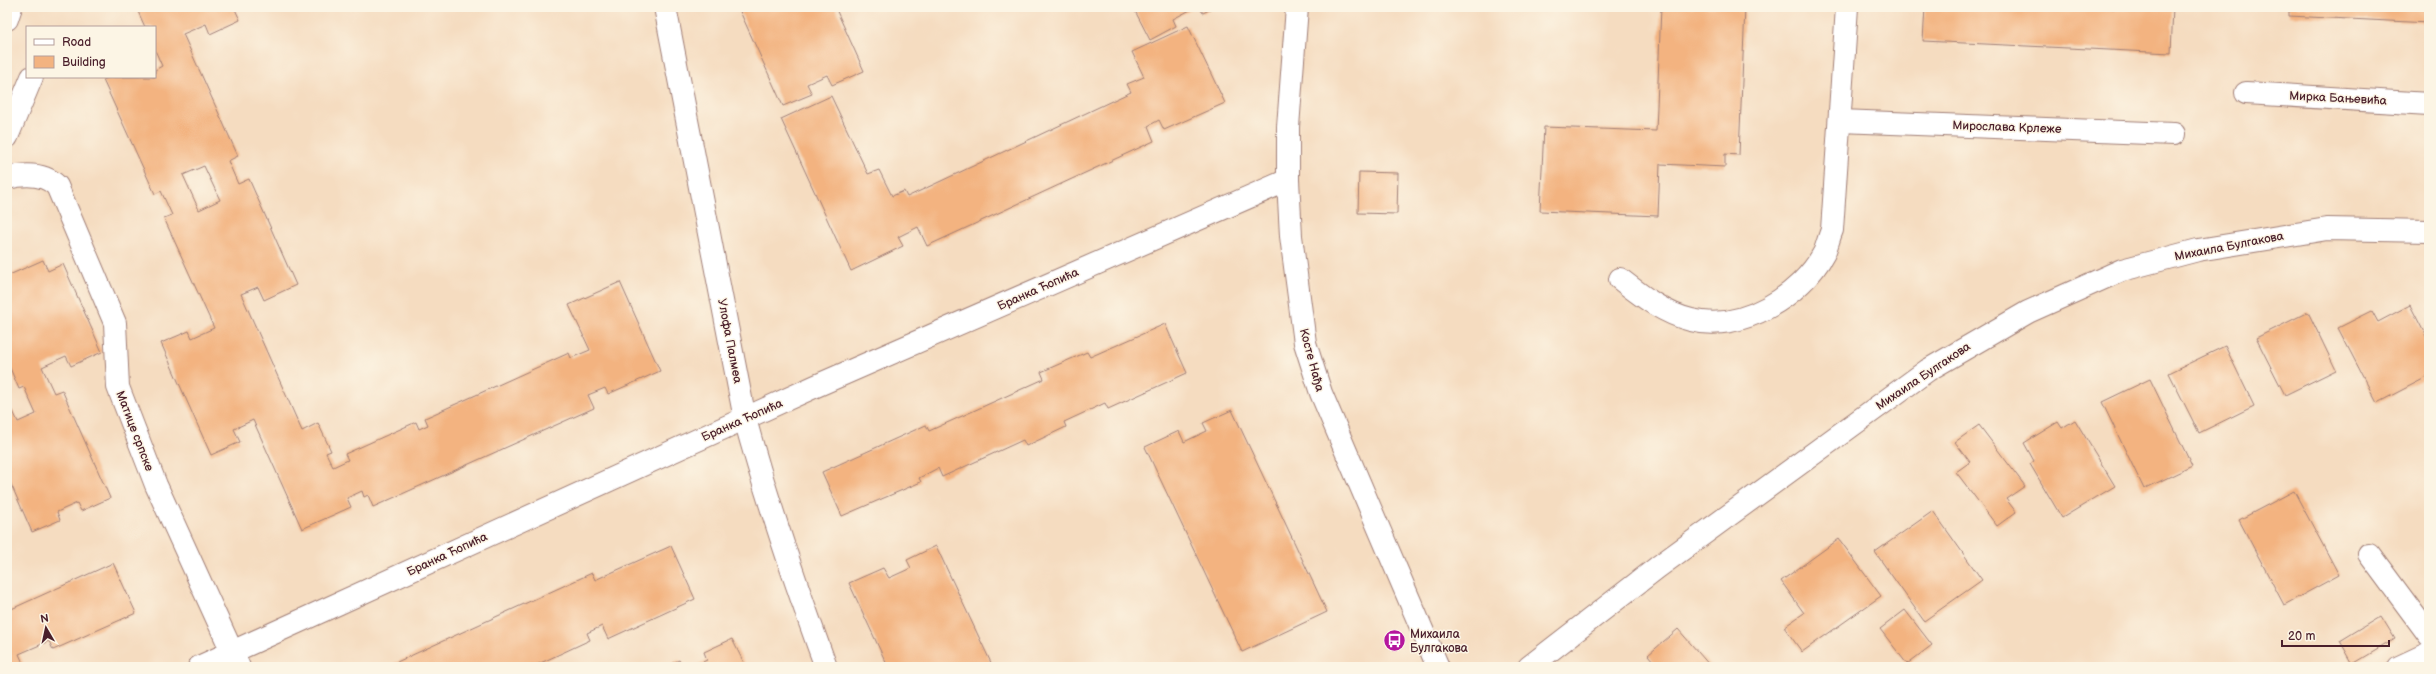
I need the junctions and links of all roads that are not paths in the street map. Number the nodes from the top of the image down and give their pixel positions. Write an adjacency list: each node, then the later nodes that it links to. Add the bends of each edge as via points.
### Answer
1 (11, 7): 5 (street)
2 (666, 7): 16 (street, Улофа Палмеа)
3 (1297, 7): 13 (street, Косте Нађа, via 1288,127)
4 (1847, 7): 9 (street)
5 (7, 19)
6 (32, 78): 11 (street)
7 (2246, 93): 8 (street, Мирка Бањевића)
8 (2429, 104)
9 (1840, 121): 10 (street, Мирослава Крлеже); 15 (street, via 1832,230 1824,253 1791,293 1768,307 1743,317 1718,322 1692,321 1666,312)
10 (2174, 134)
11 (7, 137)
12 (7, 178): 20 (street, Матице српске, via 29,175 51,179 57,186 115,323 118,388 156,485)
13 (1288, 180): 16 (street, Бранка Ћопића); 23 (street, Косте Нађа, via 1291,236 1305,343 1321,393)
14 (2429, 231): 24 (street, Михаила Булгакова, via 2327,229 2198,250 2122,270 2028,312 1928,370 1658,567)
15 (1620, 279)
16 (745, 419): 20 (street, Бранка Ћопића); 22 (street, Улофа Палмеа, via 790,568)
17 (2369, 554): 18 (street)
18 (2429, 635)
19 (2429, 653): 25 (street)
20 (236, 660): 21 (street, Бранка Ћопића)
21 (199, 667)
22 (826, 667)
23 (1438, 667)
24 (1529, 667)
25 (2399, 667)

